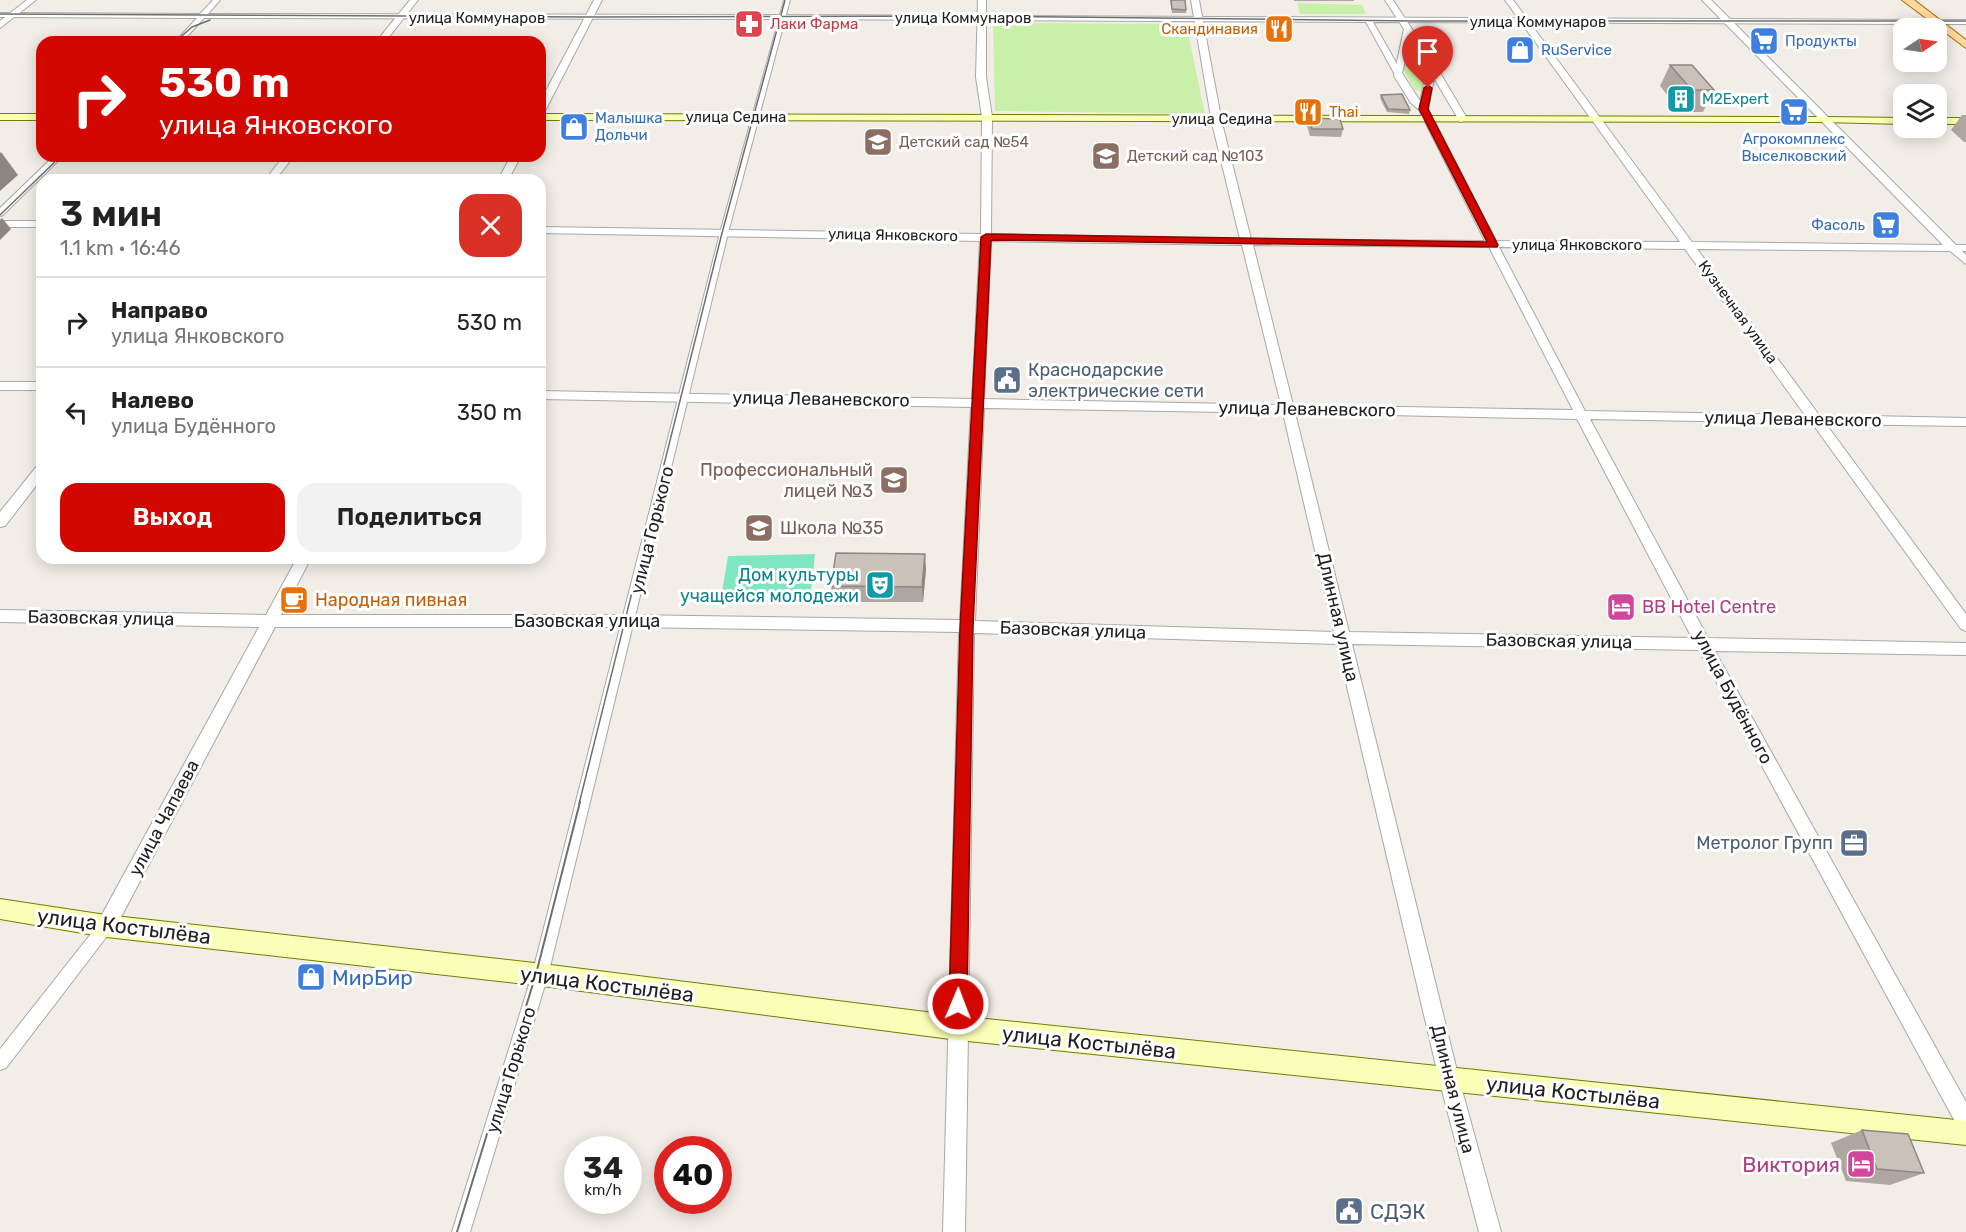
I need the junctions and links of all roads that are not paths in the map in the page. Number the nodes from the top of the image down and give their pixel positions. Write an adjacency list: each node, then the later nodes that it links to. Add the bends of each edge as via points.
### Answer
1 (32, 0): 14 (street)
2 (217, 0): 15 (street)
3 (414, 0): 16 (street)
4 (598, 0): 18 (street)
5 (787, 0): 19 (street, улица Горького)
6 (982, 0): 17 (street)
7 (1195, 0): 22 (street, Длинная улица)
8 (1389, 0): 29 (street)
9 (1509, 0): 24 (street, Кузнечная улица)
10 (1706, 0): 26 (street)
11 (1896, 0): 20 (main road)
12 (1907, 0): 21 (main road)
13 (0, 15): 14 (street, улица Коммунаров)
14 (13, 15): 15 (street, улица Коммунаров); 28 (street)
15 (204, 16): 16 (street, улица Коммунаров); 32 (street)
16 (400, 17): 18 (street, улица Коммунаров); 33 (street)
17 (980, 17): 19 (street, улица Коммунаров); 22 (street, улица Коммунаров); 47 (street, via 981,77)
18 (589, 18): 19 (street, улица Коммунаров); 41 (street)
19 (781, 18): 46 (street, улица Горького)
20 (1922, 18)
21 (1925, 18)
22 (1199, 19): 23 (street, улица Коммунаров); 48 (street, Длинная улица)
23 (1369, 21): 29 (street, улица Коммунаров); 36 (street, улица Будённого)
24 (1526, 22): 26 (street, улица Коммунаров); 29 (street, улица Коммунаров); 50 (street, Кузнечная улица)
25 (1966, 22): 27 (street, улица Коммунаров)
26 (1729, 23): 30 (street, улица Коммунаров); 51 (street)
27 (1947, 24)
28 (0, 25)
29 (1406, 25): 37 (street); 39 (street)
30 (1893, 25)
31 (1947, 34): 35 (main road)
32 (183, 36)
33 (385, 36)
34 (1947, 38): 38 (main road)
35 (1966, 45)
36 (1383, 48): 37 (street); 40 (street, улица Будённого)
37 (1402, 50): 40 (street)
38 (1966, 54)
39 (1432, 66): 42 (street); 49 (street)
40 (1398, 73): 42 (street, улица Будённого)
41 (546, 100)
42 (1426, 115): 48 (main road, улица Седина); 49 (main road, улица Седина); 67 (street, улица Будённого)
43 (0, 117): 44 (main road)
44 (36, 117)
45 (546, 117): 46 (main road, улица Седина)
46 (755, 117): 47 (main road, улица Седина); 64 (street, улица Горького)
47 (987, 117): 48 (main road, улица Седина); 65 (street)
48 (1216, 119): 66 (street, Длинная улица)
49 (1463, 120): 50 (main road, улица Седина)
50 (1599, 120): 51 (main road, улица Седина); 68 (street, Кузнечная улица)
51 (1822, 120): 52 (main road, улица Седина); 69 (street)
52 (1893, 121)
53 (1947, 121): 54 (main road)
54 (1966, 121)
55 (53, 162): 57 (street)
56 (284, 162): 58 (street)
57 (40, 174)
58 (275, 174)
59 (36, 178): 60 (street)
60 (0, 213)
61 (0, 224): 62 (street)
62 (36, 224)
63 (546, 230): 64 (street, улица Янковского)
64 (724, 233): 65 (street, улица Янковского); 75 (street, улица Горького)
65 (986, 237): 66 (street, улица Янковского); 76 (street)
66 (1246, 242): 67 (street, улица Янковского); 77 (street, Длинная улица)
67 (1494, 245): 68 (street, улица Янковского); 78 (street, улица Будённого)
68 (1689, 246): 69 (street, улица Янковского); 79 (street, Кузнечная улица)
69 (1953, 248): 70 (street, улица Янковского); 71 (street)
70 (1966, 248)
71 (1966, 261)
72 (0, 386): 73 (street)
73 (36, 386)
74 (546, 395): 75 (street, улица Леваневского)
75 (684, 396): 76 (street, улица Леваневского); 86 (street, улица Горького)
76 (976, 402): 77 (street, улица Леваневского); 88 (street)
77 (1288, 409): 78 (street, улица Леваневского); 89 (street, Длинная улица)
78 (1582, 415): 79 (street, улица Леваневского); 90 (street, улица Будённого)
79 (1816, 420): 80 (street, улица Леваневского); 87 (street, Кузнечная улица)
80 (1966, 422)
81 (36, 477): 82 (street)
82 (0, 522)
83 (301, 564): 85 (street, улица Чапаева)
84 (0, 616): 85 (street, Базовская улица)
85 (271, 621): 86 (street, Базовская улица); 93 (street, улица Чапаева)
86 (629, 621): 88 (street, Базовская улица); 94 (street, улица Горького)
87 (1966, 625)
88 (967, 627): 89 (street, Базовская улица); 95 (street)
89 (1343, 638): 90 (street, Базовская улица); 97 (street, Длинная улица)
90 (1704, 643): 91 (street, Базовская улица); 98 (street, улица Будённого)
91 (1966, 649)
92 (0, 909): 93 (main road, улица Костылёва)
93 (106, 926): 94 (main road, улица Костылёва); 96 (street, улица Чапаева)
94 (540, 975): 95 (main road, улица Костылёва); 100 (street, улица Горького)
95 (958, 1028): 97 (main road, улица Костылёва); 101 (street)
96 (0, 1062)
97 (1449, 1079): 99 (main road, улица Костылёва); 102 (street, Длинная улица)
98 (1966, 1122)
99 (1966, 1133)
100 (461, 1232)
101 (954, 1232)
102 (1490, 1232)

